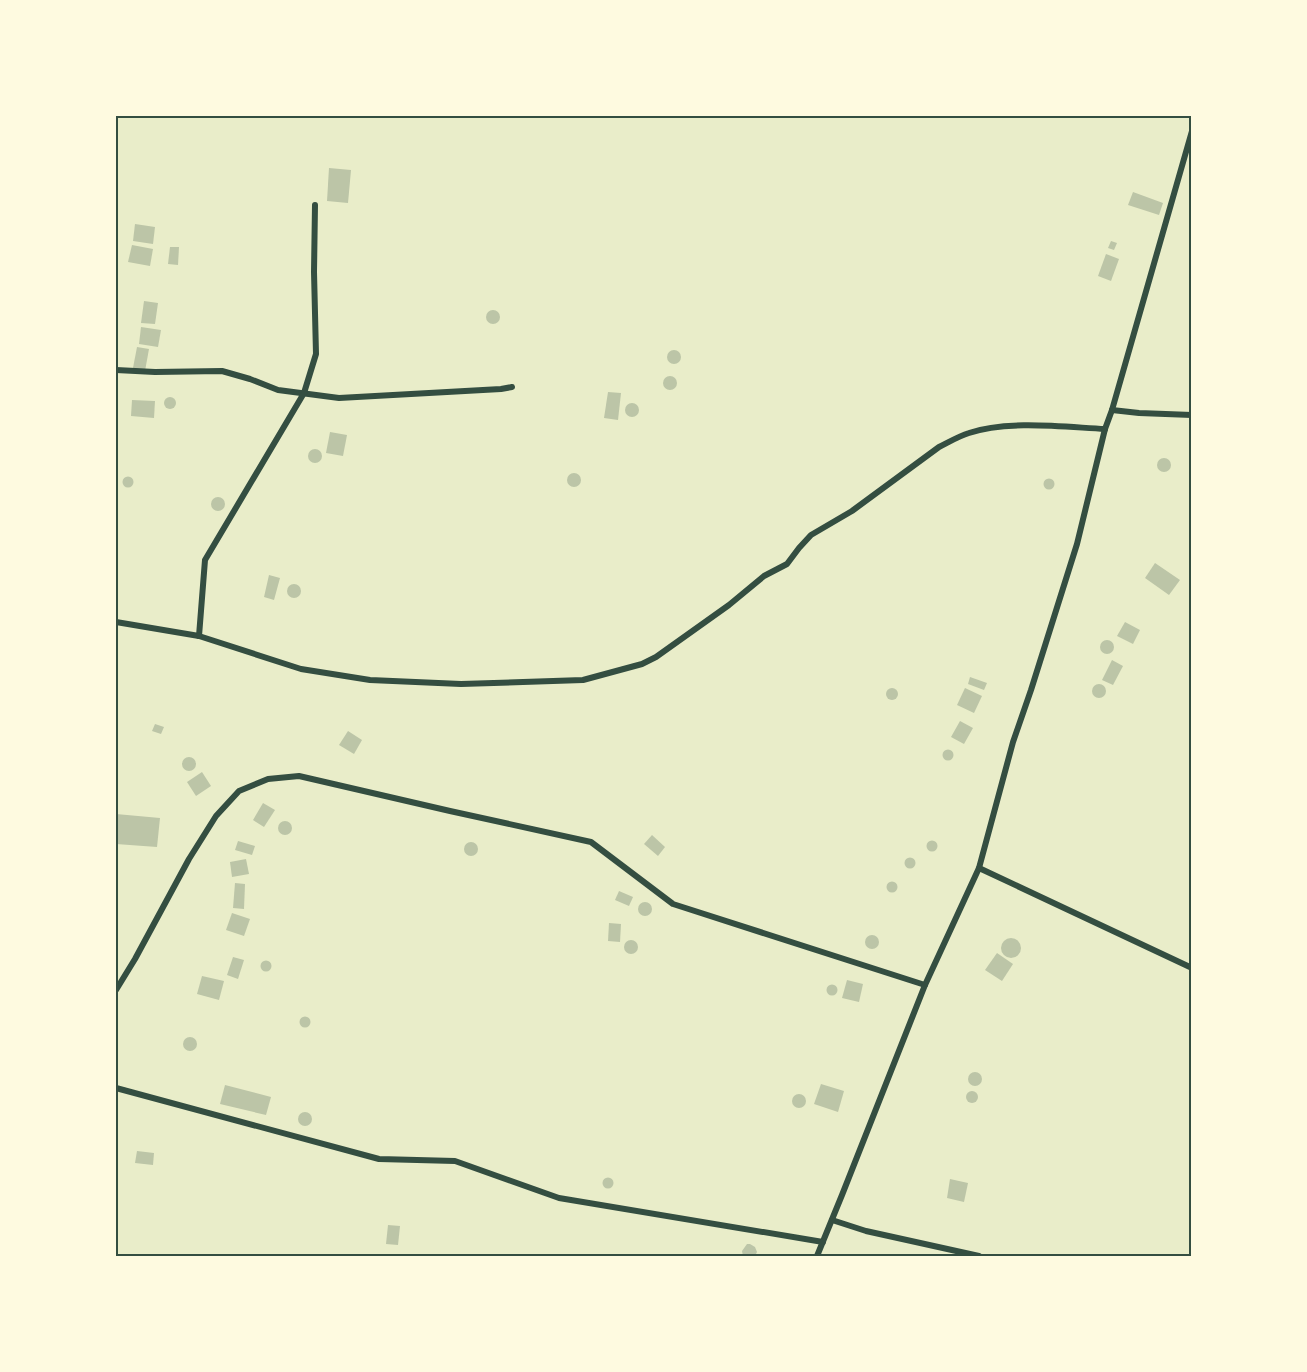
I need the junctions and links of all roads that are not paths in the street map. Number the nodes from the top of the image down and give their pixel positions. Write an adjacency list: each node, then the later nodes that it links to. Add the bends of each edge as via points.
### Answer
1 (1191, 131): 6 (street)
2 (315, 205): 5 (street, via 316,354)
3 (116, 370): 5 (street, via 222,372 278,390)
4 (512, 387): 5 (street, via 339,398)
5 (304, 393): 10 (street, via 205,560)
6 (1112, 410): 7 (street); 8 (street)
7 (1191, 415)
8 (1105, 429): 10 (street, via 1010,427 986,429 953,440 811,535 787,564 764,576 656,657 584,680 460,684 370,680 301,669); 11 (street, via 1077,544 1013,742)
9 (116, 622): 10 (street)
10 (199, 636)
11 (979, 868): 12 (street); 13 (street)
12 (1191, 968)
13 (925, 985): 14 (street, via 673,904 591,842 299,776 267,779 239,791 216,816); 16 (street)
14 (116, 990)
15 (116, 1088): 17 (street, via 379,1159 455,1161 559,1198)
16 (832, 1220): 17 (street); 19 (street)
17 (823, 1242): 18 (street)
18 (817, 1257)
19 (979, 1257)

